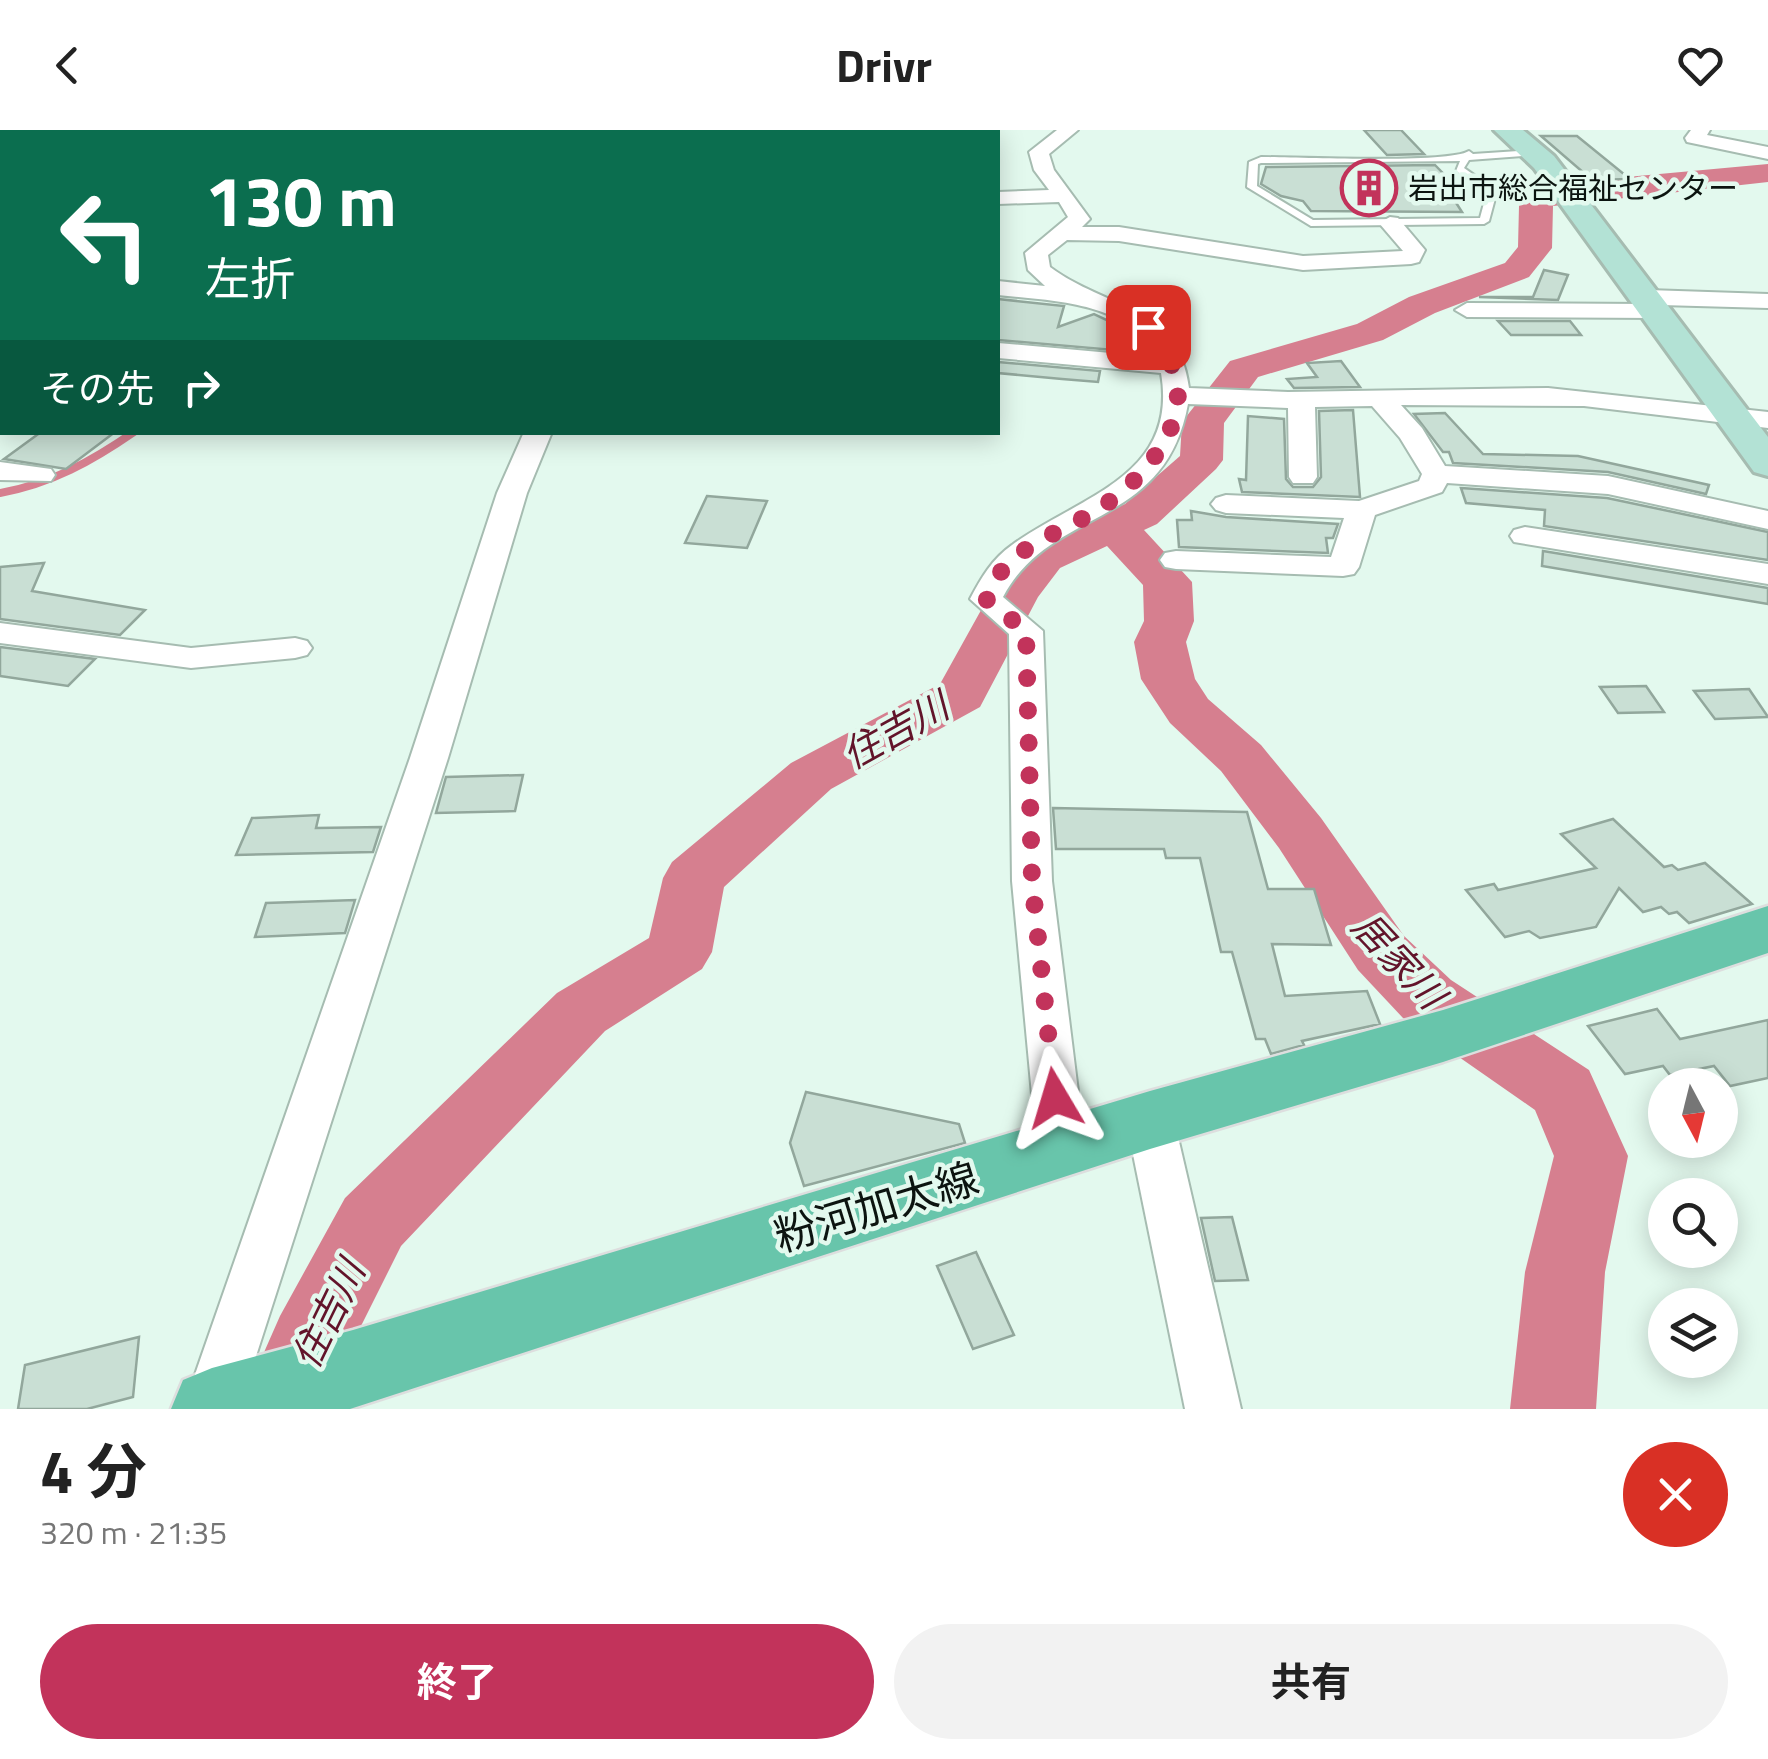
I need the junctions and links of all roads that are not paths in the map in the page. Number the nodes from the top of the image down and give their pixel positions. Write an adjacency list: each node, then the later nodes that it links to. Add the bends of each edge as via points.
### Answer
1 (1069, 130): 7 (street, via 1040,152)
2 (1506, 130): 4 (street)
3 (1701, 130): 5 (street, via 1694,138)
4 (1535, 153): 6 (lane); 15 (street)
5 (1768, 153)
6 (1469, 154): 9 (lane, via 1460,169 1492,192 1484,221); 9 (lane, via 1254,162 1252,186 1311,223)
7 (1066, 196): 8 (street); 10 (street, via 1079,219)
8 (1000, 198)
9 (1390, 223): 10 (street, via 1414,250 1412,258 1303,263 1119,234)
10 (1064, 232): 13 (street, via 1036,253 1039,270)
11 (1522, 287): 17 (street)
12 (1000, 288): 13 (street)
13 (1077, 296): 19 (street, via 1148,327)
14 (1768, 301): 15 (street)
15 (1653, 304): 17 (street); 22 (street)
16 (1467, 310): 17 (street)
17 (1533, 311)
18 (1000, 352): 19 (street)
19 (1183, 386): 21 (street, via 1242,401); 40 (street, via 1162,448 1136,481 1092,514 1022,550 992,580 986,599 1026,631 1032,881)
20 (1381, 399): 21 (street); 22 (street, via 1598,397); 27 (street)
21 (1301, 402): 29 (street)
22 (1729, 414): 23 (street); 25 (street)
23 (1768, 420)
24 (537, 435): 41 (street, via 512,493)
25 (1768, 464)
26 (0, 471): 28 (street)
27 (1436, 474): 31 (street, via 1432,486); 32 (street, via 1608,485)
28 (40, 475)
29 (1303, 476)
30 (1226, 504): 31 (street)
31 (1362, 510): 34 (street, via 1343,567)
32 (1768, 520)
33 (1525, 536): 35 (street)
34 (1176, 560)
35 (1768, 574)
36 (0, 633): 37 (street, via 191,658)
37 (295, 648)
38 (1768, 929): 39 (main road, 粉河加太線, via 1467,1028)
39 (1150, 1120): 40 (main road, 粉河加太線); 42 (street)
40 (1061, 1148): 41 (main road, 粉河加太線)
41 (223, 1406)
42 (1213, 1409)

